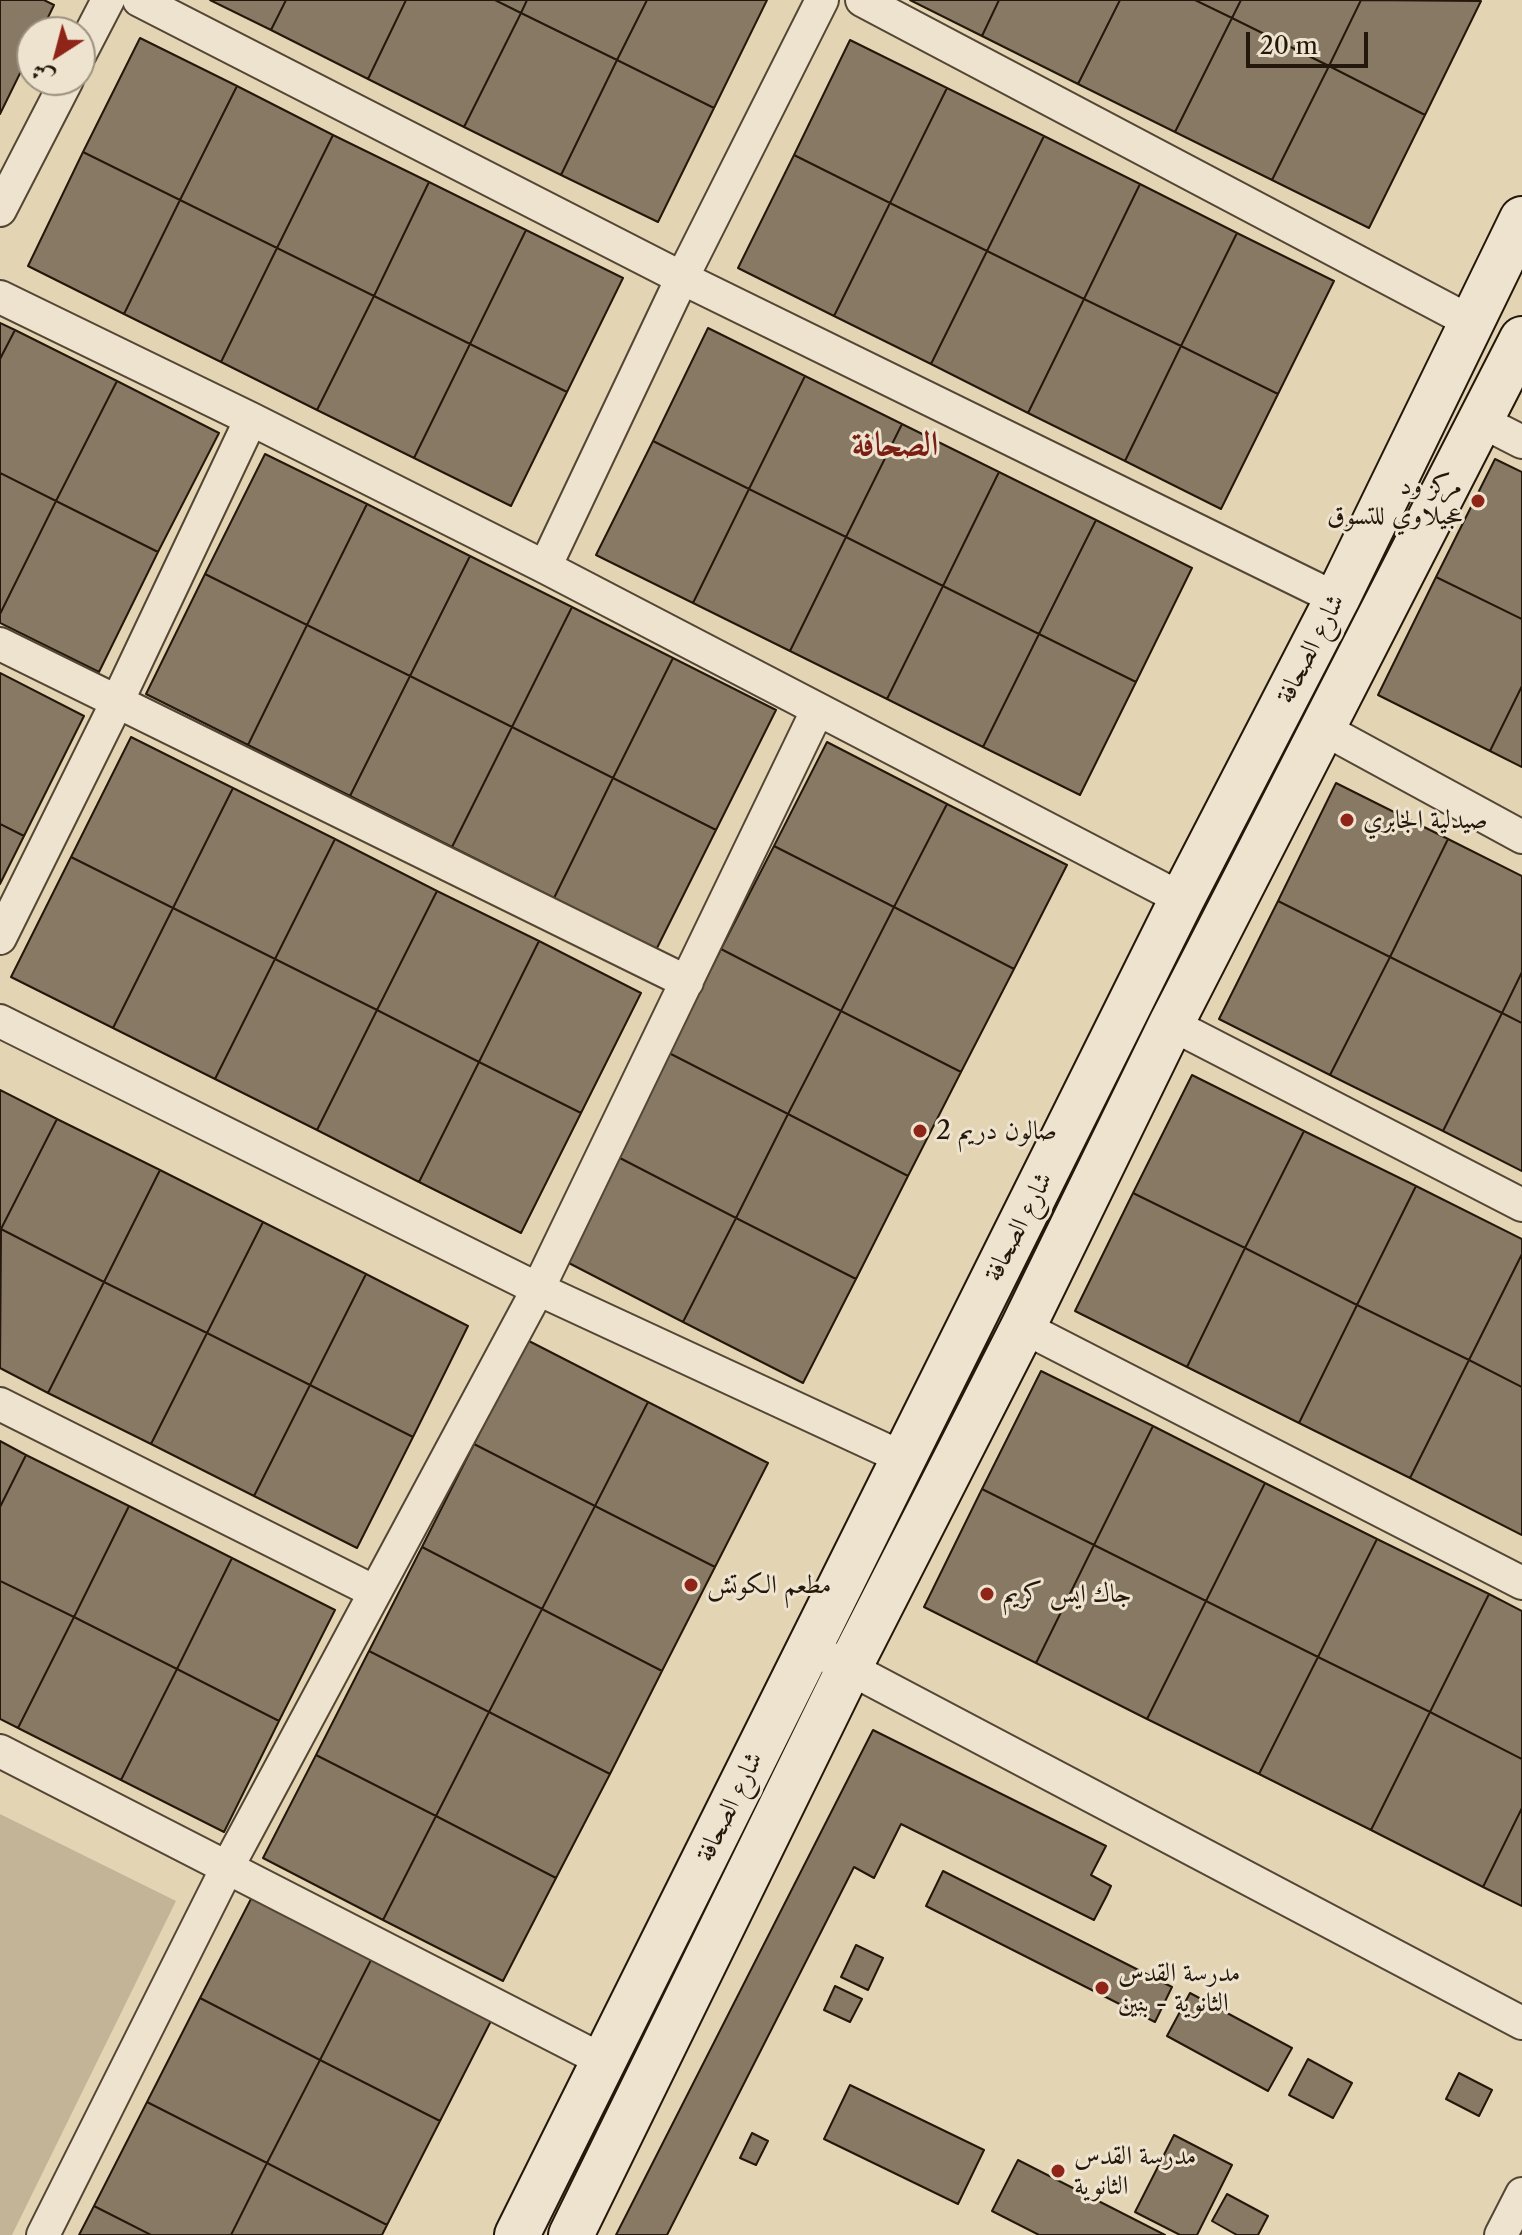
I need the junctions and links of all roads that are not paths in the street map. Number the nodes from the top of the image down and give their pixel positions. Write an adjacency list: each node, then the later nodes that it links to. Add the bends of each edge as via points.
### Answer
1 (108, 0): 5 (street)
2 (139, 0): 9 (street)
3 (822, 0): 9 (street)
4 (862, 0): 11 (street)
5 (96, 23)
6 (59, 96): 7 (street)
7 (0, 210)
8 (1522, 219): 11 (main road, شارع الصحافة)
9 (682, 278): 16 (street); 17 (street)
10 (0, 297): 13 (street)
11 (1473, 323): 17 (main road, شارع الصحافة)
12 (1522, 339): 14 (main road, شارع الصحافة)
13 (251, 419): 16 (street); 19 (street)
14 (1481, 421): 15 (street); 21 (main road, شارع الصحافة)
15 (1522, 442)
16 (545, 567): 20 (street)
17 (1337, 599): 23 (main road, شارع الصحافة)
18 (0, 644): 19 (street)
19 (117, 702): 24 (street); 25 (street)
20 (817, 711): 23 (street); 25 (street)
21 (1322, 728): 22 (street); 27 (main road, شارع الصحافة)
22 (1522, 837)
23 (1182, 899): 32 (main road, شارع الصحافة)
24 (0, 938)
25 (687, 982): 29 (street)
26 (0, 1021): 29 (street)
27 (1171, 1024): 28 (street); 30 (main road, شارع الصحافة)
28 (1522, 1205)
29 (538, 1289): 32 (street); 34 (street)
30 (1023, 1327): 33 (street); 36 (main road, شارع الصحافة)
31 (0, 1404): 34 (street)
32 (903, 1458): 35 (main road, شارع الصحافة)
33 (1522, 1583)
34 (375, 1592): 38 (street)
35 (810, 1646): 36 (street); 40 (main road, شارع الصحافة)
36 (849, 1668): 39 (street); 44 (main road, شارع الصحافة)
37 (0, 1751): 38 (street)
38 (228, 1866): 40 (street); 42 (street)
39 (1522, 2023)
40 (604, 2061): 43 (main road, شارع الصحافة)
41 (1522, 2194): 45 (street)
42 (43, 2235)
43 (517, 2235)
44 (571, 2235)
45 (1501, 2235)

